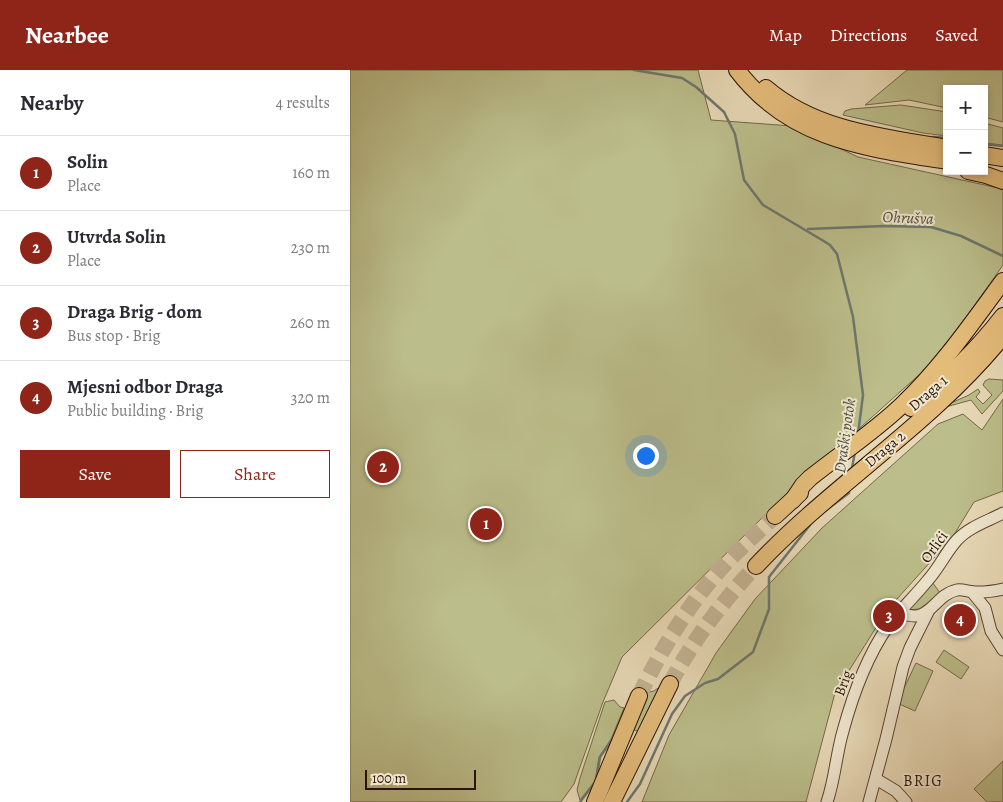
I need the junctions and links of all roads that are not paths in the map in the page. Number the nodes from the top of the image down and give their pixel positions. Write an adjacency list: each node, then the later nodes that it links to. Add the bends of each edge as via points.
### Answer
1 (737, 70): 3 (highway, via 769,104)
2 (745, 70): 3 (highway)
3 (794, 114): 4 (highway, via 824,135)
4 (844, 136): 5 (highway, via 864,129); 6 (highway); 11 (highway, via 885,151); 12 (highway, via 868,153)
5 (943, 142)
6 (943, 148)
7 (988, 150): 8 (highway)
8 (1003, 152)
9 (988, 156): 10 (highway)
10 (1003, 158)
11 (943, 160)
12 (943, 167)
13 (988, 169): 14 (highway)
14 (1003, 171)
15 (986, 175): 16 (highway)
16 (1003, 181)
17 (1003, 281): 20 (highway, via 949,353 914,393)
18 (1003, 316): 20 (highway, Draga 1, via 936,388)
19 (1002, 341): 23 (highway, Draga 2, via 946,396 814,510)
20 (842, 458): 22 (highway)
21 (1003, 513): 26 (street, Orlići, via 958,539)
22 (775, 516)
23 (756, 566)
24 (1003, 590): 25 (street)
25 (972, 592): 27 (street, via 952,592); 28 (street, via 985,608 991,631)
26 (900, 612): 27 (street, via 914,616); 34 (street, Brig, via 876,646 857,685 842,732)
27 (928, 612): 31 (street, via 903,667)
28 (1003, 650)
29 (670, 684): 33 (highway)
30 (640, 696): 32 (highway)
31 (876, 779): 35 (street); 36 (street, via 896,791)
32 (595, 802)
33 (612, 802)
34 (827, 802)
35 (869, 802)
36 (906, 802)

